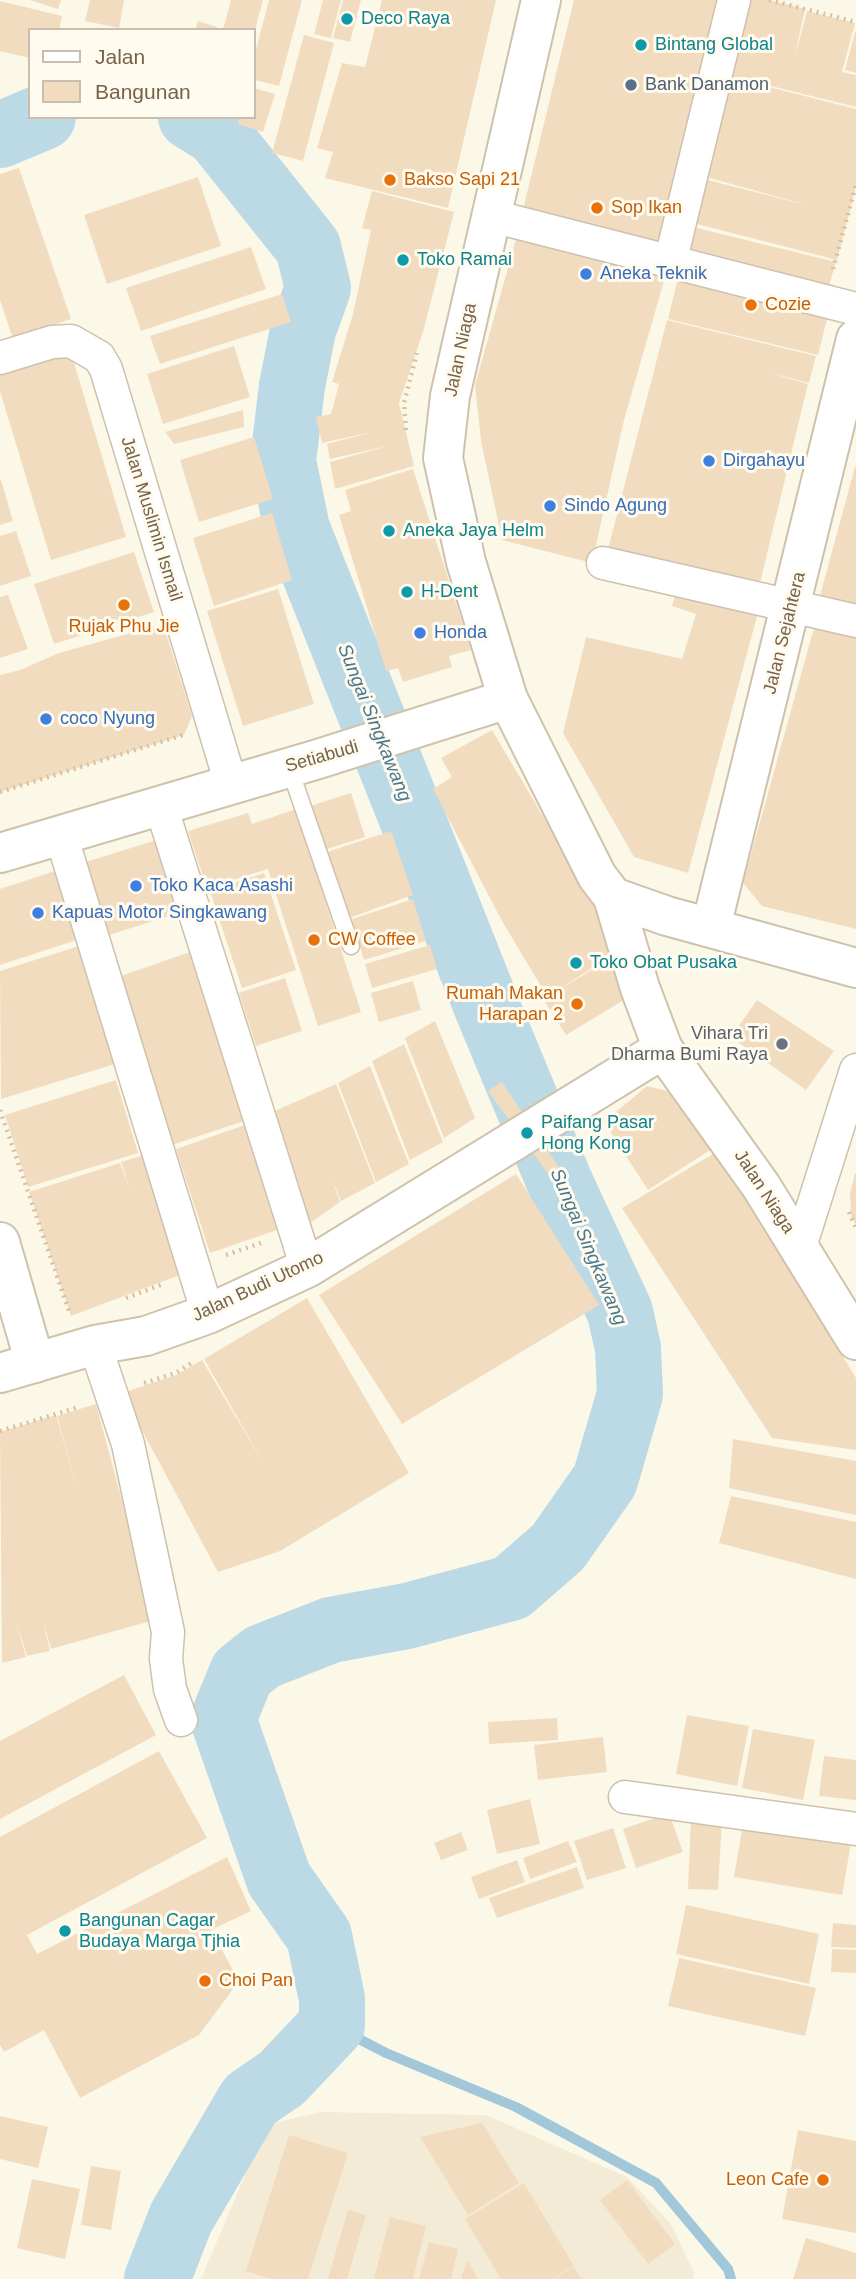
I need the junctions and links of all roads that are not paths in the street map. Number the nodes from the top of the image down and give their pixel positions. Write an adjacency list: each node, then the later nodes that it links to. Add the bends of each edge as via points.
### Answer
1 (541, 0): 3 (main road, Jalan Niaga)
2 (734, 0): 4 (street)
3 (492, 216): 4 (street); 11 (main road, Jalan Niaga, via 450,396 443,458 466,562)
4 (670, 263): 5 (street)
5 (856, 309)
6 (856, 339): 9 (main road, Jalan Sejahtera)
7 (0, 358): 13 (street, Jalan Muslimin Ismail, via 71,341 99,357 106,369)
8 (603, 564): 9 (street)
9 (792, 605): 10 (street); 18 (main road, Jalan Sejahtera)
10 (856, 621)
11 (508, 699): 12 (main road, Setiabudi); 17 (main road, via 597,876)
12 (302, 763): 13 (main road, Setiabudi); 19 (lane)
13 (231, 784): 14 (main road, Setiabudi)
14 (161, 806): 15 (main road, Setiabudi); 25 (street)
15 (61, 835): 16 (main road, Setiabudi); 26 (street)
16 (0, 853)
17 (613, 897): 18 (main road); 21 (main road)
18 (711, 927): 20 (main road)
19 (351, 946)
20 (856, 968)
21 (663, 1049): 24 (main road, Jalan Niaga); 25 (main road, Jalan Budi Utomo)
22 (856, 1070): 24 (street)
23 (0, 1242): 29 (main road)
24 (800, 1247): 28 (main road, Jalan Niaga)
25 (307, 1268): 26 (main road, Jalan Budi Utomo)
26 (208, 1314): 27 (main road, Jalan Budi Utomo, via 146,1336)
27 (90, 1329): 29 (main road, Jalan Budi Utomo); 30 (street, via 128,1444 168,1632 170,1689)
28 (856, 1340)
29 (18, 1368)
30 (181, 1720)
31 (625, 1797): 32 (street)
32 (856, 1829)

